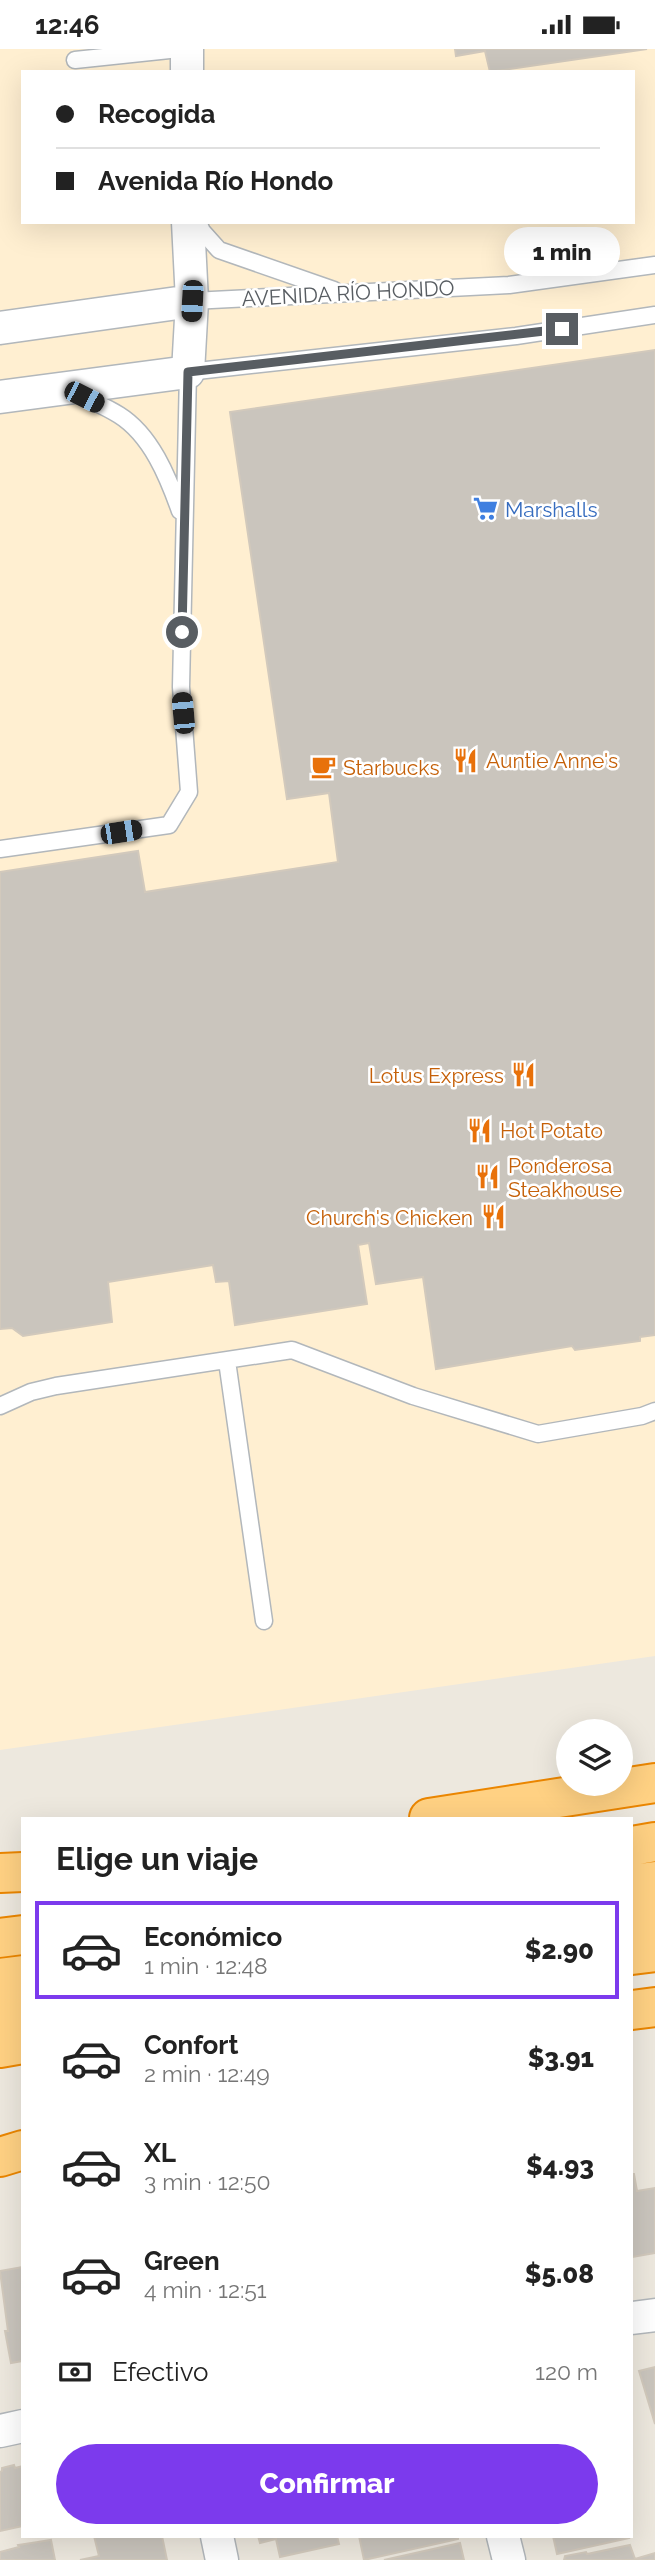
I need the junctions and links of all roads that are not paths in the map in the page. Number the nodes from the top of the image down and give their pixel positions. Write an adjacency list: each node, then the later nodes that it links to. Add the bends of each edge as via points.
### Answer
1 (179, 49): 3 (lane)
2 (187, 49): 4 (street)
3 (75, 60)
4 (187, 70)
5 (188, 224): 9 (street)
6 (199, 224): 8 (lane, via 219,250)
7 (655, 265): 8 (lane, AVENIDA RÍO HONDO, via 509,285)
8 (343, 293): 9 (lane, AVENIDA RÍO HONDO)
9 (192, 301): 11 (street, AVENIDA RÍO HONDO); 12 (street)
10 (655, 315): 12 (lane, via 516,336)
11 (0, 328)
12 (188, 372): 13 (street); 15 (lane)
13 (66, 388): 14 (street); 15 (lane, via 121,415 149,445)
14 (0, 397)
15 (184, 522): 16 (lane, via 181,687 189,792 169,825)
16 (0, 849)
17 (227, 1361): 18 (lane, via 56,1386 31,1391); 19 (lane, via 292,1350 413,1396 538,1434); 20 (lane)
18 (0, 1406)
19 (655, 1411)
20 (264, 1621)
21 (655, 1783): 22 (highway)
22 (435, 1817)
23 (655, 1842): 24 (highway)
24 (633, 1846)
25 (21, 1872): 26 (highway)
26 (0, 1873)
27 (655, 1881): 28 (highway)
28 (633, 1884)
29 (655, 1916): 30 (highway)
30 (633, 1920)
31 (21, 1935): 32 (highway)
32 (0, 1938)
33 (655, 1952): 34 (highway)
34 (633, 1955)
35 (21, 1975): 36 (highway)
36 (0, 1978)
37 (655, 2007): 38 (highway)
38 (633, 2010)
39 (21, 2011): 40 (highway)
40 (0, 2015)
41 (21, 2044): 42 (highway)
42 (0, 2048)
43 (21, 2151): 44 (highway)
44 (0, 2157)
45 (655, 2315): 46 (street)
46 (633, 2318)
47 (21, 2426): 48 (street)
48 (0, 2431)
49 (217, 2538): 51 (street)
50 (504, 2538): 52 (street)
51 (222, 2560)
52 (509, 2560)

